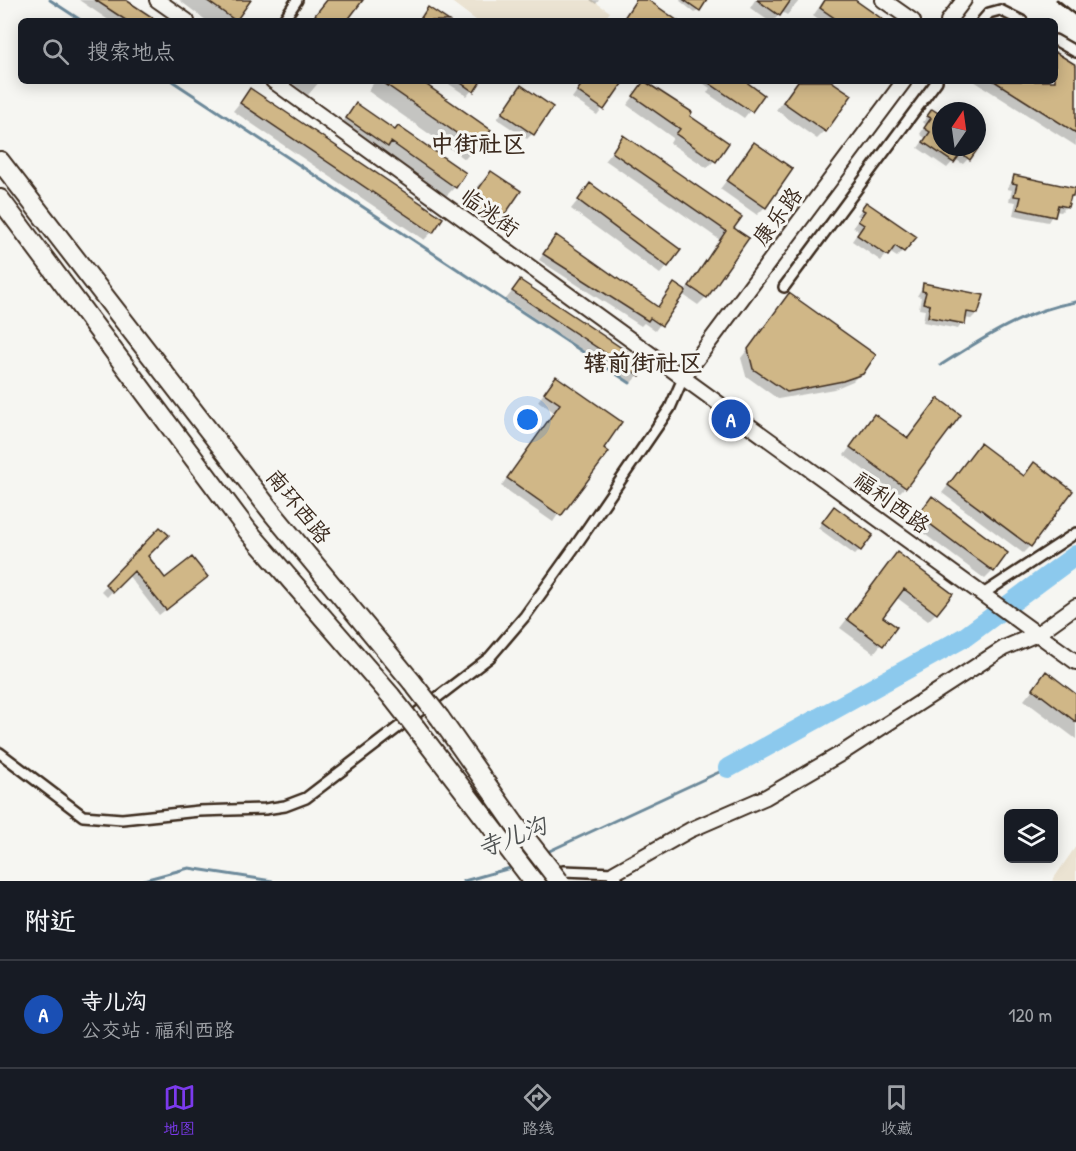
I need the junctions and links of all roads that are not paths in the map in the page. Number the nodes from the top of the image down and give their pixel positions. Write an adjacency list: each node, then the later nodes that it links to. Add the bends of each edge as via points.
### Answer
1 (157, 0): 5 (street)
2 (297, 0): 6 (street)
3 (884, 0): 7 (street)
4 (964, 0): 8 (street)
5 (183, 18)
6 (285, 18)
7 (909, 18)
8 (950, 18)
9 (985, 18): 10 (street, via 999,10)
10 (1016, 18)
11 (1058, 42): 12 (street)
12 (1076, 52)
13 (277, 84): 19 (street, 临洮街)
14 (902, 84): 19 (street, 康乐路)
15 (935, 84): 18 (street)
16 (0, 161): 28 (highway, 南环西路, bridge, via 274,515 440,718)
17 (0, 199): 27 (highway, bridge, via 248,531 391,696)
18 (784, 287)
19 (684, 376): 21 (street, 福利西路); 25 (street, via 670,408 582,536 525,616 490,657 306,798 265,809 122,819 83,816)
20 (1076, 532): 21 (street)
21 (986, 597): 23 (street, 福利西路)
22 (1076, 606): 23 (street)
23 (1033, 631): 24 (street, 福利西路); 26 (street, via 882,729 766,797 690,830)
24 (1076, 662)
25 (0, 753)
26 (616, 877): 27 (street, via 563,871)
27 (534, 881)
28 (559, 881)

